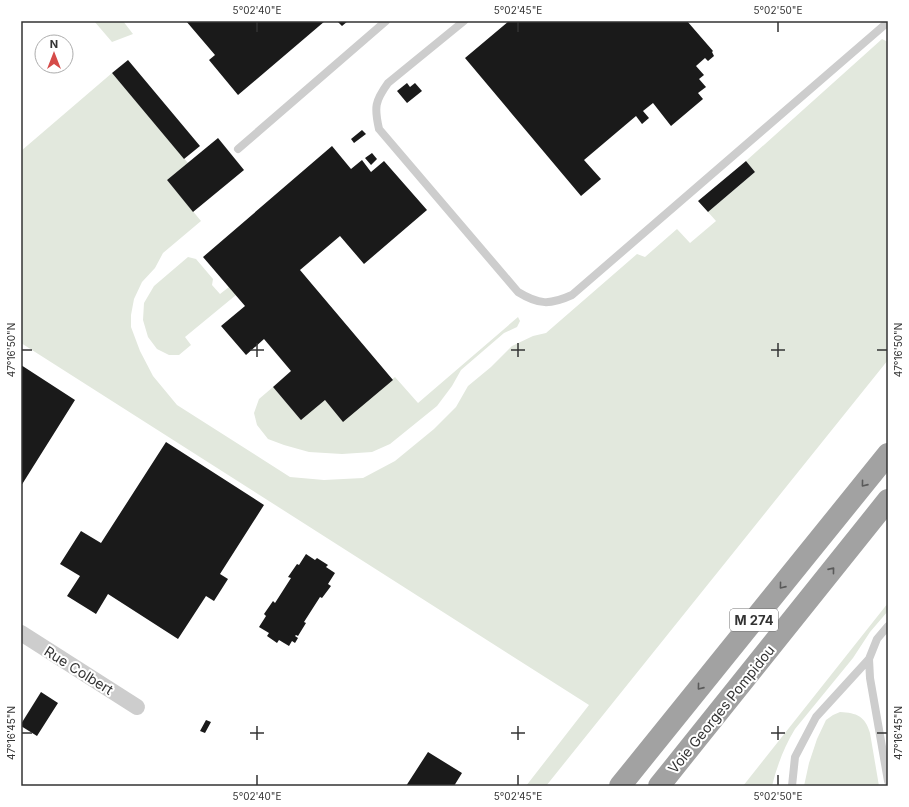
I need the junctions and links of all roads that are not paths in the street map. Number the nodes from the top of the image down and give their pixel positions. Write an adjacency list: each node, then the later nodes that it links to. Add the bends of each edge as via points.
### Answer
1 (386, 21): 4 (lane)
2 (464, 21): 3 (lane, via 388,83 378,96 375,113 379,128 518,292 530,300 544,303 559,301 572,294)
3 (888, 22)
4 (238, 149)
5 (888, 454): 12 (highway, M 274, one-way to 12)
6 (888, 500): 13 (highway, Voie Georges Pompidou / M 274, one-way to 6)
7 (888, 626): 9 (lane, via 877,639)
8 (21, 633): 10 (street, Rue Colbert)
9 (869, 659): 11 (lane); 14 (lane, via 816,717 795,757)
10 (137, 707)
11 (888, 781)
12 (620, 786)
13 (659, 786)
14 (792, 786)

